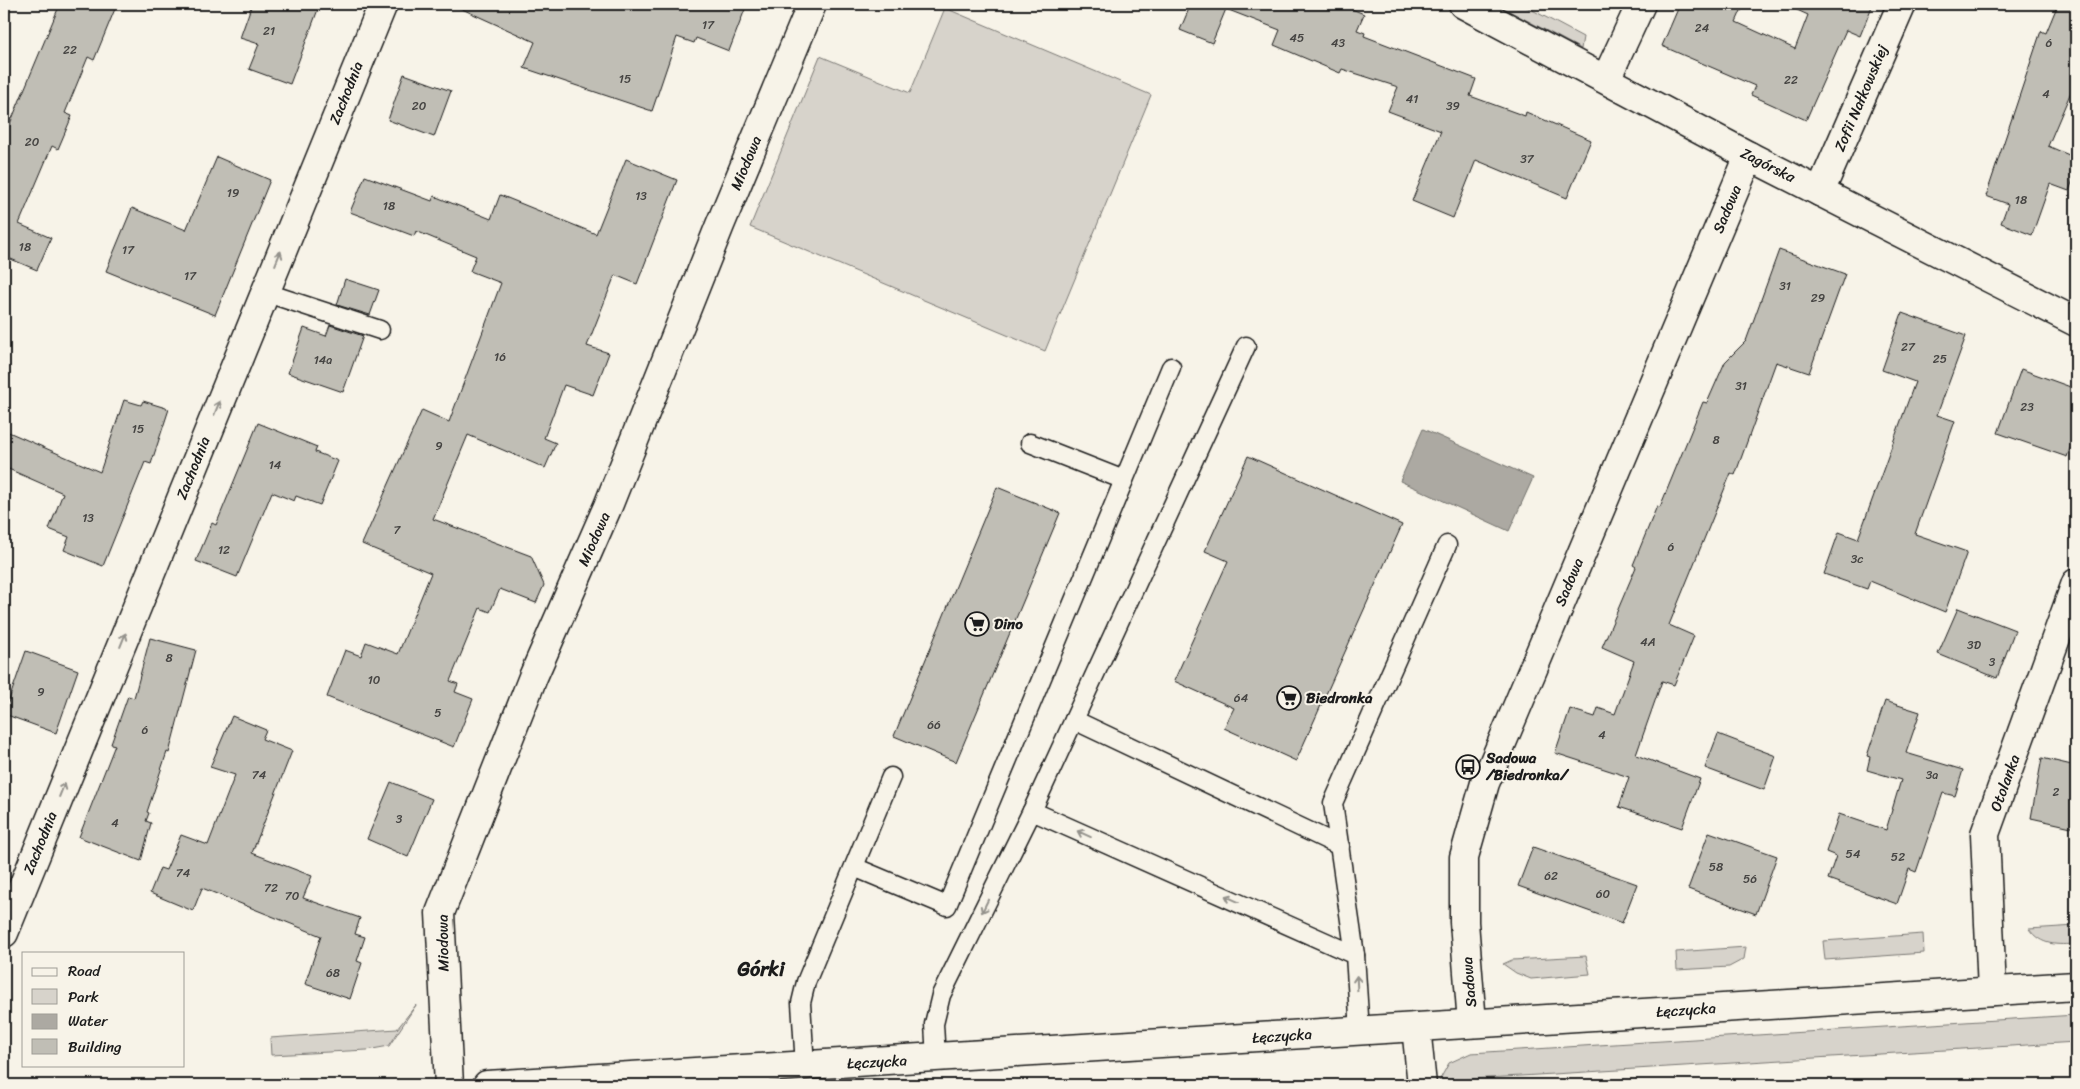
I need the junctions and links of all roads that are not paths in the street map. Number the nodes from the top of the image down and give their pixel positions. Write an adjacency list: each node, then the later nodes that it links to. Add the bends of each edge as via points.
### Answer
1 (383, 4): 9 (street, Zachodnia, one-way to 1)
2 (812, 4): 32 (street, Miodowa, via 608,506 533,678 440,913)
3 (1462, 4): 6 (street, Zagórska)
4 (1641, 4): 6 (street)
5 (1902, 4): 8 (street, Zofii Nałkowskiej)
6 (1606, 79): 7 (street, Zagórska)
7 (1749, 156): 8 (street, Zagórska); 27 (street, Sadowa, via 1484,783 1464,857 1464,922)
8 (1820, 192): 10 (street, Zagórska)
9 (264, 292): 11 (lane); 23 (street, Zachodnia, one-way to 9)
10 (2076, 322)
11 (380, 330)
12 (1246, 346): 18 (lane)
13 (1170, 367): 15 (lane)
14 (1030, 443): 15 (lane)
15 (1124, 480): 22 (lane, via 947,906)
16 (1447, 545): 21 (lane, via 1332,803)
17 (2076, 583): 26 (street, Otolanka, via 1985,834)
18 (1074, 720): 20 (lane); 21 (lane)
19 (891, 778): 22 (lane)
20 (1032, 811): 24 (lane, one-way to 20); 30 (lane, one-way to 30, via 940,995 934,1024)
21 (1340, 846): 24 (lane)
22 (854, 867): 31 (lane, via 806,982 801,1003)
23 (4, 933)
24 (1355, 955): 29 (lane, one-way to 24)
25 (2076, 986): 26 (street, Łęczycka)
26 (1992, 991): 27 (street, Łęczycka)
27 (1472, 1024): 28 (street, Łęczycka)
28 (1416, 1027): 29 (street, Łęczycka); 34 (street)
29 (1360, 1031): 30 (street, Łęczycka)
30 (936, 1059): 31 (street, Łęczycka)
31 (805, 1066): 33 (street, Łęczycka)
32 (449, 1085)
33 (487, 1085)
34 (1422, 1085)

